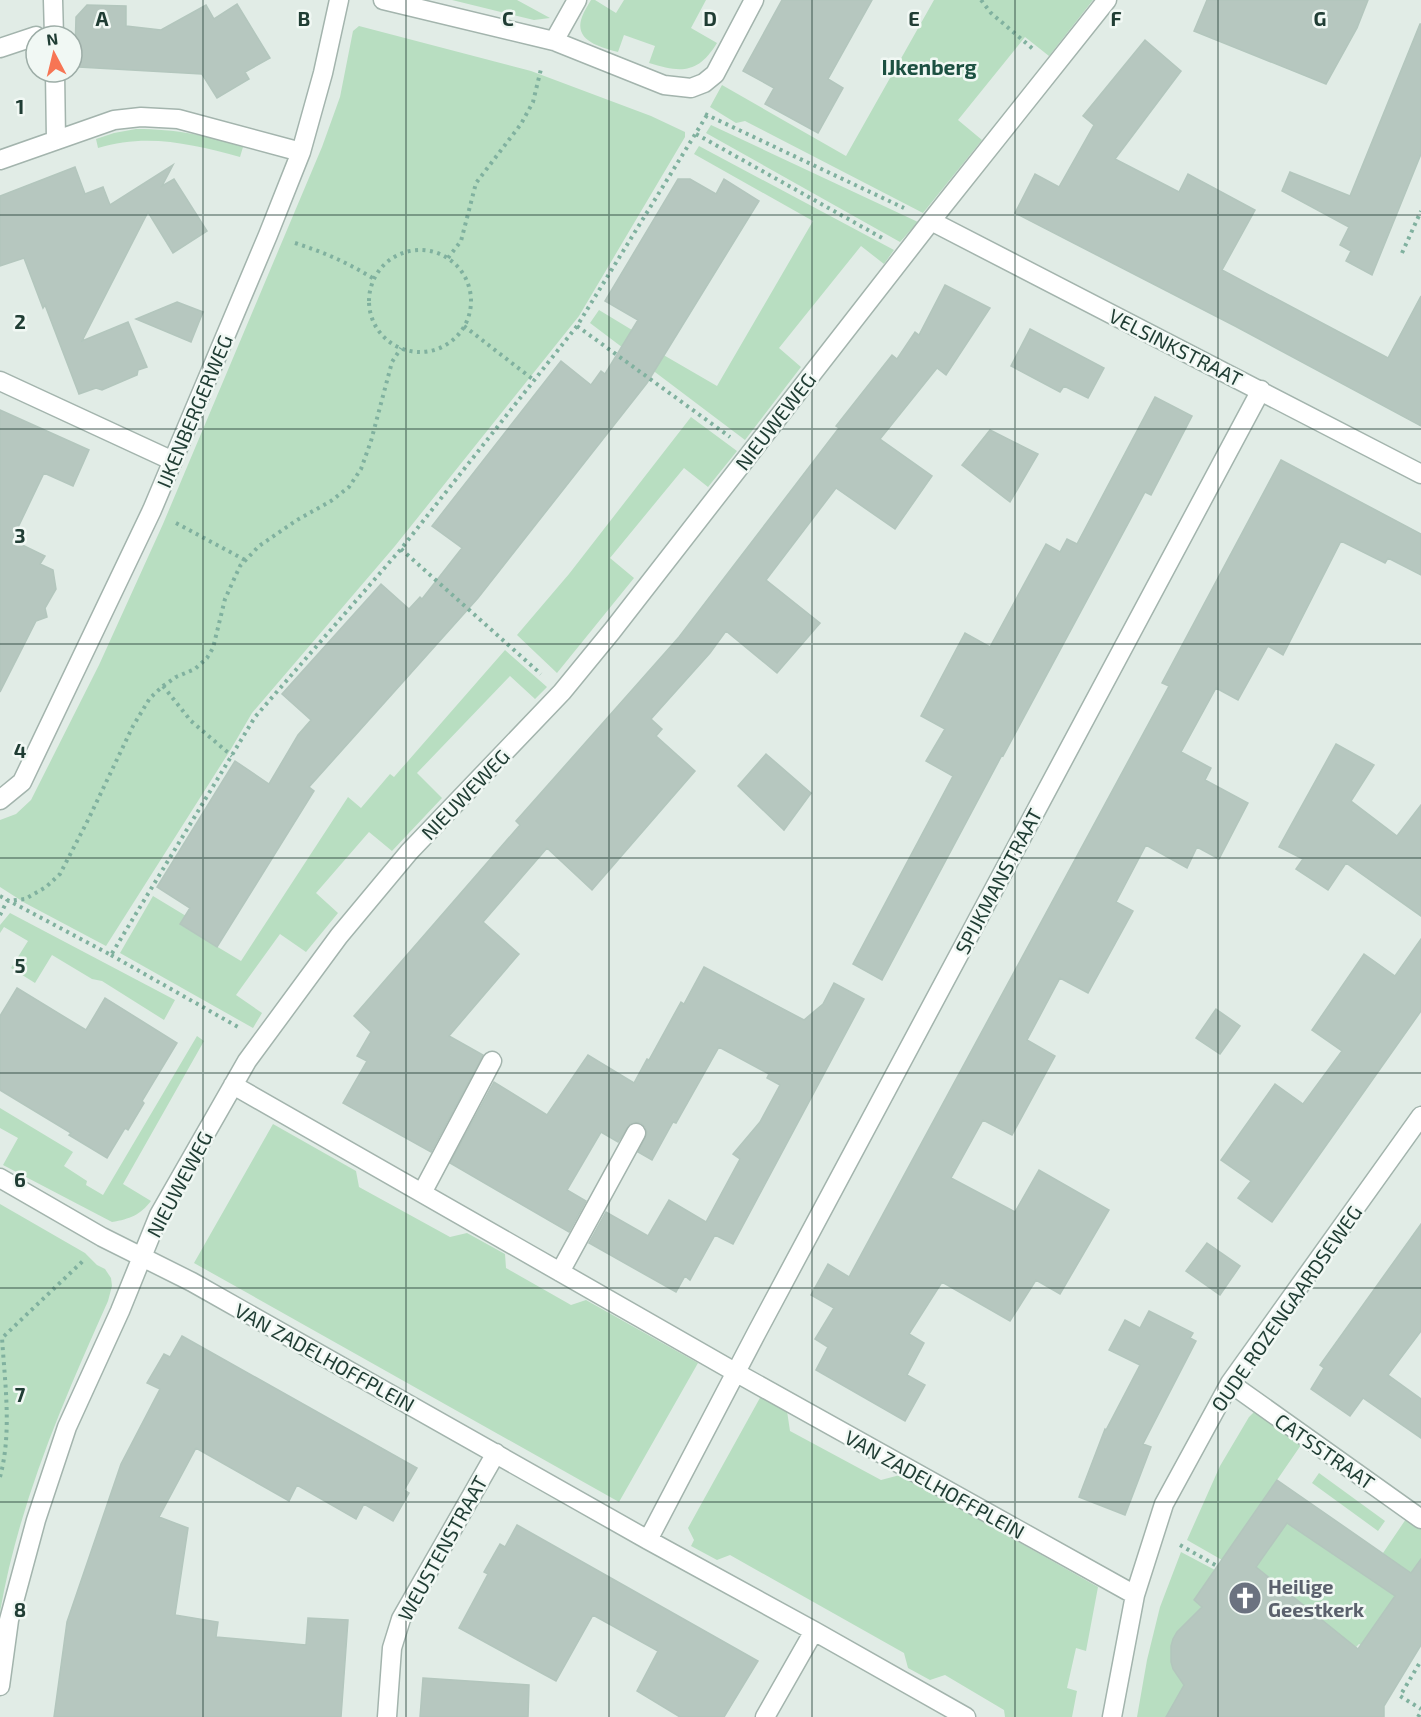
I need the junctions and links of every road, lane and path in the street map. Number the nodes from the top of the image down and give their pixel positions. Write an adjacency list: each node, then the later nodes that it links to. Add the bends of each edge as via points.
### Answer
1 (53, 0): 8 (street)
2 (339, 0): 17 (street, IJKENBERGERWEG)
3 (383, 0): 10 (street)
4 (578, 0): 10 (street)
5 (754, 0): 10 (street, via 715,74 691,88 664,85)
6 (981, 0): 12 (path, via 1008,29)
7 (1107, 0): 12 (street, NIEUWEWEG)
8 (54, 24)
9 (24, 41): 11 (street)
10 (554, 41)
11 (0, 48)
12 (1055, 66): 20 (street, NIEUWEWEG)
13 (541, 69): 24 (path, via 533,102 521,124 476,183 461,241)
14 (55, 84): 16 (street)
15 (696, 134): 20 (path, via 707,115); 22 (path); 27 (path)
16 (56, 140): 17 (street, via 114,120 153,117 178,119); 18 (street)
17 (301, 152): 21 (street, IJKENBERGERWEG)
18 (0, 160)
19 (1421, 211): 23 (path)
20 (931, 221): 22 (street, NIEUWEWEG); 31 (street, VELSINKSTRAAT)
21 (268, 235): 25 (path, via 314,249); 33 (street, IJKENBERGERWEG)
22 (908, 252): 32 (street, NIEUWEWEG)
23 (1402, 253)
24 (448, 258): 25 (path, via 423,250 398,254 383,264); 26 (path, via 467,281 471,297)
25 (374, 279): 28 (path, via 369,295 376,327)
26 (464, 326): 28 (path, via 455,338 430,351); 30 (path)
27 (577, 326): 30 (path); 32 (path)
28 (401, 348): 37 (path, via 392,362 361,469 349,487 259,546)
29 (0, 381): 33 (street)
30 (535, 381): 36 (path)
31 (1261, 390): 34 (street, VELSINKSTRAAT); 57 (street, SPIJKMANSTRAAT)
32 (750, 452): 39 (street, NIEUWEWEG)
33 (172, 461): 35 (street, IJKENBERGERWEG)
34 (1421, 474)
35 (152, 510): 37 (path); 41 (street, IJKENBERGERWEG, via 22,782)
36 (401, 549): 39 (path); 40 (path, via 255,717)
37 (245, 560): 38 (path, via 225,599 207,658)
38 (163, 686): 40 (path, via 191,722); 43 (path, via 150,698 133,726 60,874 25,899)
39 (562, 692): 46 (street, NIEUWEWEG, via 409,852 339,936)
40 (232, 756): 45 (path)
41 (0, 800)
42 (0, 896): 43 (path)
43 (8, 901): 44 (path); 45 (path)
44 (0, 915)
45 (111, 955): 46 (path)
46 (262, 1040): 48 (street, NIEUWEWEG)
47 (492, 1061): 52 (street)
48 (233, 1086): 52 (street, VAN ZADELHOFFPLEIN); 54 (street, NIEUWEWEG, via 159,1215)
49 (1421, 1116): 58 (street, OUDE ROZENGAARDSEWEG)
50 (636, 1133): 55 (street)
51 (0, 1178): 53 (street, VAN ZADELHOFFPLEIN)
52 (422, 1193): 55 (street, VAN ZADELHOFFPLEIN)
53 (102, 1237): 54 (street, VAN ZADELHOFFPLEIN); 56 (path, via 92,1252)
54 (142, 1256): 59 (street, VAN ZADELHOFFPLEIN); 68 (street, NIEUWEWEG, via 67,1427 9,1620)
55 (560, 1272): 57 (street, VAN ZADELHOFFPLEIN)
56 (1, 1338): 60 (path, via 6,1438)
57 (735, 1372): 63 (street); 65 (street, VAN ZADELHOFFPLEIN)
58 (1230, 1383): 61 (street, CATSSTRAAT); 62 (street, OUDE ROZENGAARDSEWEG, via 1164,1503)
59 (496, 1453): 63 (street, VAN ZADELHOFFPLEIN); 70 (street, WEUSTENSTRAAT, via 401,1619 392,1648)
60 (0, 1477)
61 (1421, 1519)
62 (1155, 1533): 64 (path); 65 (street, OUDE ROZENGAARDSEWEG)
63 (648, 1540): 66 (street, VAN ZADELHOFFPLEIN)
64 (1217, 1566)
65 (1135, 1595): 73 (street, OUDE ROZENGAARDSEWEG)
66 (814, 1631): 71 (street); 72 (street, VAN ZADELHOFFPLEIN)
67 (1419, 1664): 69 (path, via 1400,1696)
68 (0, 1686)
69 (1421, 1711): 74 (path)
70 (387, 1717)
71 (765, 1717)
72 (966, 1717)
73 (1112, 1717)
74 (1418, 1717)

